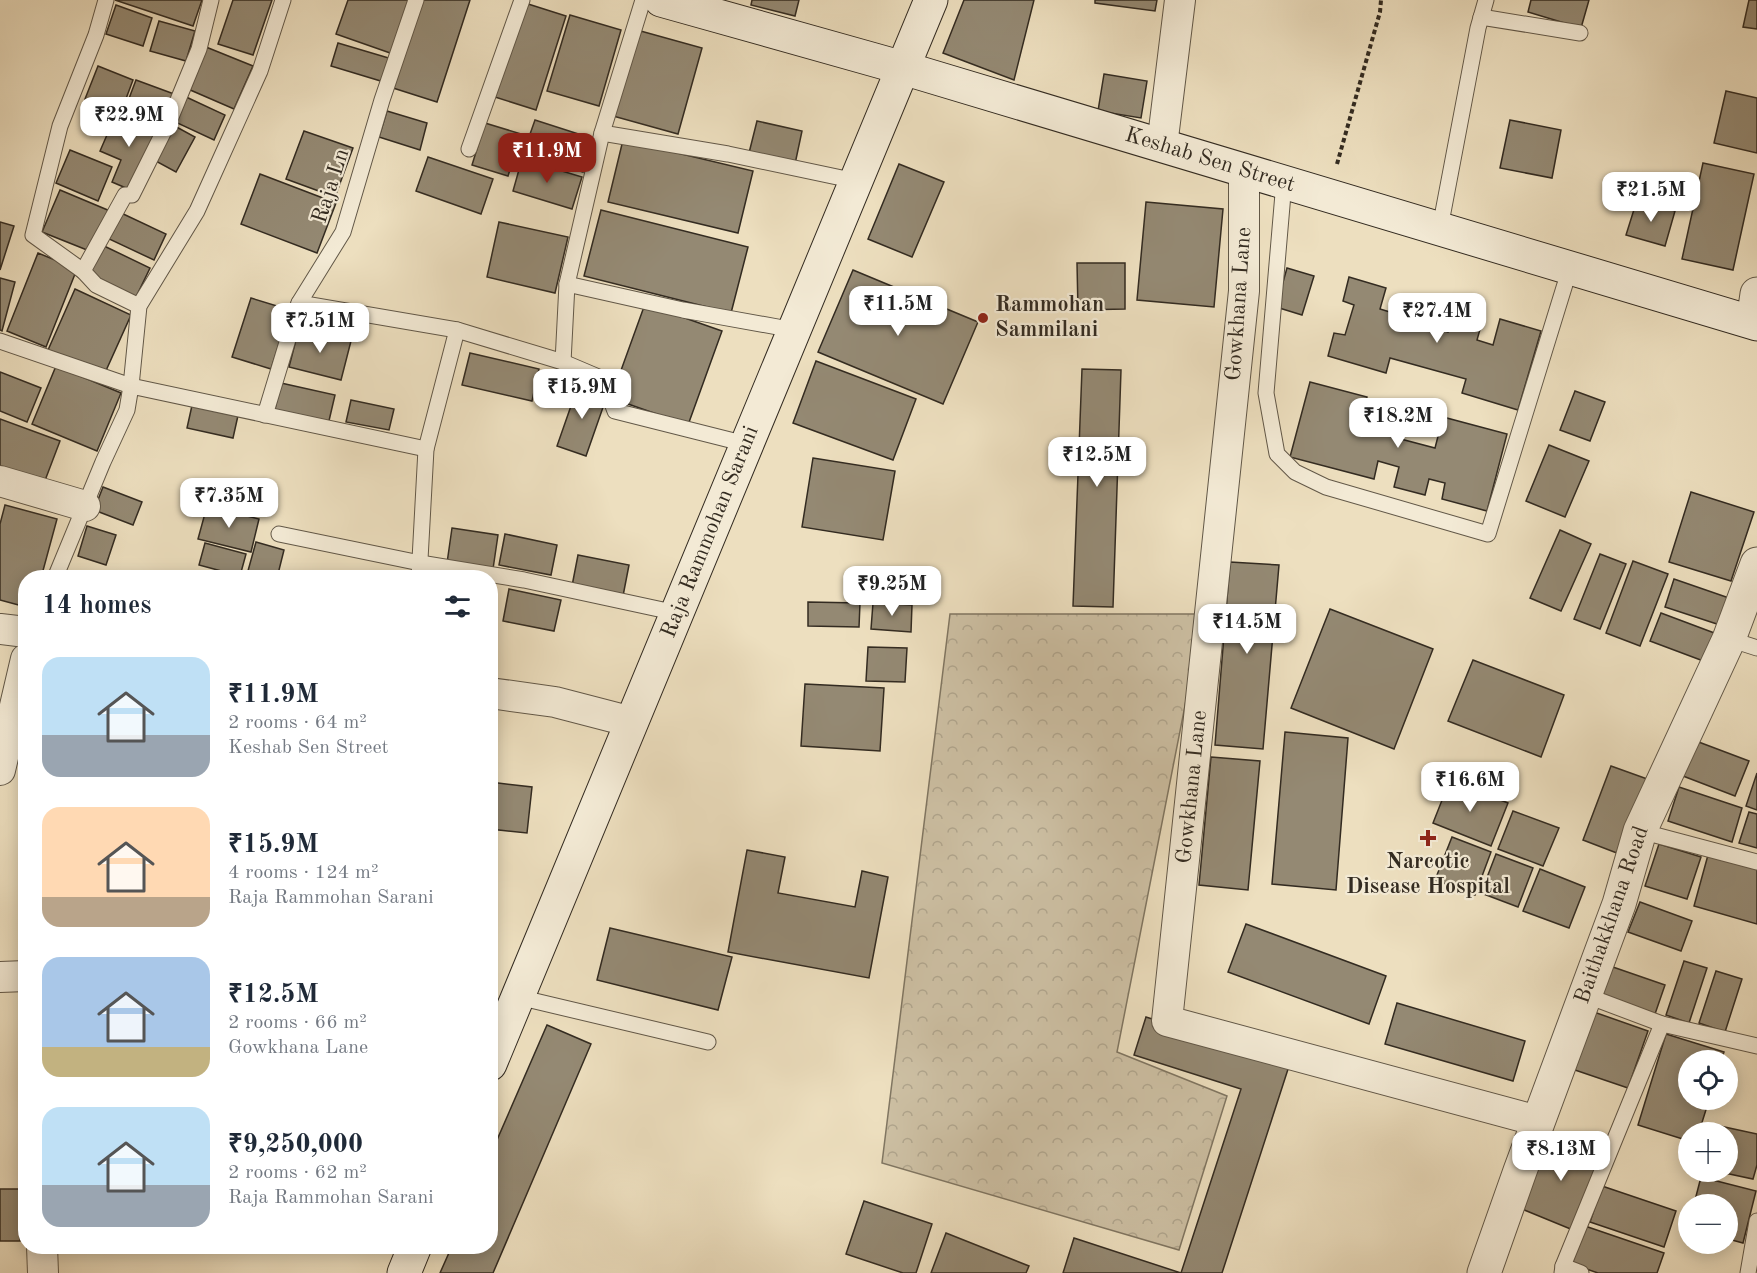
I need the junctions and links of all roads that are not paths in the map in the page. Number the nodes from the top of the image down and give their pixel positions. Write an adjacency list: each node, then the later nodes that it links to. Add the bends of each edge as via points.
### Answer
1 (106, 0): 22 (lane, via 60,126 33,235)
2 (211, 0): 22 (lane, via 199,49 171,117 132,195 125,195)
3 (283, 0): 25 (lane, via 260,71 196,211)
4 (416, 0): 24 (lane, Raja Ln, via 343,232)
5 (522, 0): 16 (lane)
6 (643, 0): 14 (lane)
7 (661, 0): 13 (main road, Keshab Sen Street, via 736,15)
8 (931, 0): 13 (main road, Raja Rammohan Sarani)
9 (1180, 0): 15 (street)
10 (1486, 0): 11 (lane)
11 (1481, 17): 12 (lane); 20 (lane)
12 (1580, 33)
13 (903, 68): 15 (main road, Keshab Sen Street); 18 (main road, Raja Rammohan Sarani)
14 (602, 133): 18 (lane); 23 (lane)
15 (1162, 146): 17 (main road, Keshab Sen Street)
16 (469, 149)
17 (1244, 170): 19 (main road, Keshab Sen Street); 60 (street, Gowkhana Lane, via 1244,291 1167,1021)
18 (856, 181): 28 (main road, Raja Rammohan Sarani)
19 (1284, 182): 20 (main road, Keshab Sen Street); 21 (lane, via 1266,393 1277,454 1295,472 1326,487 1488,534)
20 (1440, 228): 21 (main road, Keshab Sen Street)
21 (1570, 268): 26 (main road, Keshab Sen Street)
22 (83, 271): 25 (lane, via 96,285)
23 (567, 284): 28 (lane); 30 (lane)
24 (299, 303): 27 (lane); 32 (lane, Raja Ln)
25 (139, 306): 31 (lane)
26 (1755, 313)
27 (456, 330): 30 (lane); 34 (lane)
28 (794, 330): 33 (main road, Raja Rammohan Sarani)
29 (0, 341): 31 (lane)
30 (563, 362): 33 (lane, via 603,379 615,411)
31 (131, 386): 32 (lane); 36 (lane, via 127,410)
32 (265, 415): 34 (lane)
33 (746, 444): 42 (main road, Raja Rammohan Sarani)
34 (426, 449): 40 (lane)
35 (0, 481): 36 (street)
36 (86, 506): 39 (lane)
37 (279, 534): 40 (lane)
38 (1757, 564): 45 (main road, Baithakkhana Road)
39 (58, 570)
40 (419, 570)
41 (498, 578): 42 (lane)
42 (677, 613): 48 (main road, Raja Rammohan Sarani)
43 (0, 629): 44 (street)
44 (18, 631)
45 (1743, 644): 50 (main road, Baithakkhana Road)
46 (18, 693): 49 (street)
47 (498, 694): 48 (street, via 555,702)
48 (632, 722): 55 (main road, Raja Rammohan Sarani)
49 (0, 770)
50 (1641, 831): 51 (lane); 54 (main road, Baithakkhana Road)
51 (1757, 862)
52 (18, 976): 53 (street)
53 (0, 977)
54 (1585, 994): 56 (lane); 60 (main road, Baithakkhana Road)
55 (518, 997): 57 (lane); 58 (main road, Raja Rammohan Sarani)
56 (1662, 1024): 59 (lane); 64 (lane)
57 (708, 1042)
58 (498, 1045)
59 (1757, 1046)
60 (1538, 1121): 67 (main road, Baithakkhana Road)
61 (1757, 1221): 69 (lane)
62 (42, 1254): 65 (street)
63 (412, 1254): 66 (main road)
64 (1563, 1270): 68 (lane)
65 (43, 1273)
66 (404, 1273)
67 (1484, 1273)
68 (1581, 1273)
69 (1748, 1273)

